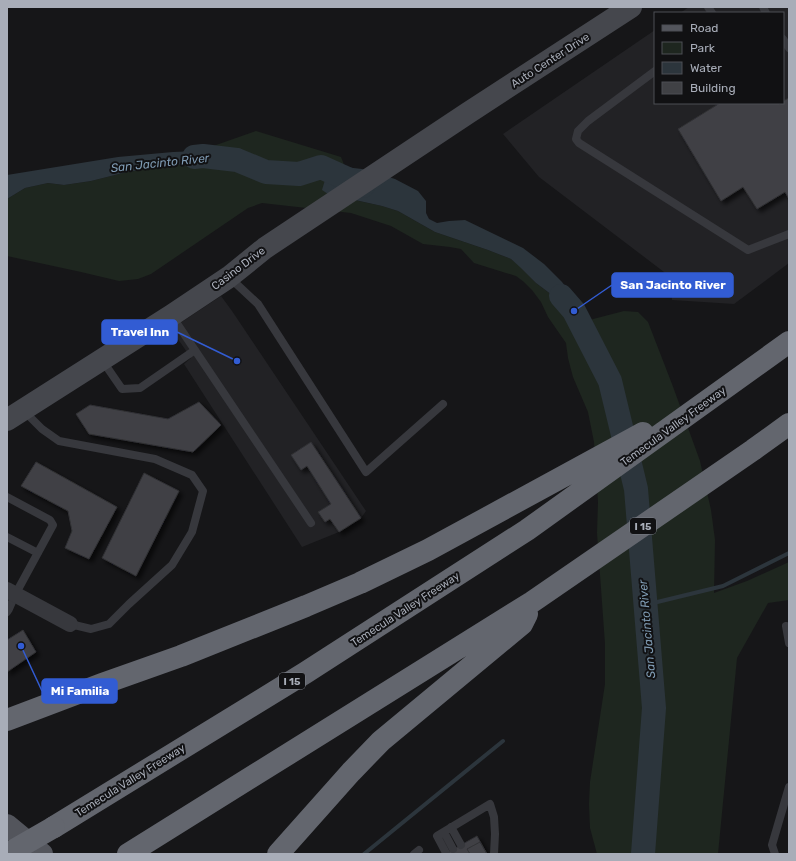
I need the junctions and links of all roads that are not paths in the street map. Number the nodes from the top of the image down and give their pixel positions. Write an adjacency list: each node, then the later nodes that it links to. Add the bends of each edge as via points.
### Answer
1 (631, 7): 3 (street, Auto Center Drive)
2 (654, 72): 4 (lane, via 578,131 576,139 579,143 748,250)
3 (468, 113): 5 (street, Casino Drive, via 265,248)
4 (789, 234)
5 (228, 277): 6 (street, Casino Drive); 11 (lane, via 258,304 366,472)
6 (172, 315): 8 (lane); 9 (street, Casino Drive)
7 (789, 342): 10 (highway, Temecula Valley Freeway / I 15)
8 (195, 350): 9 (lane, via 140,388 122,389); 15 (lane)
9 (102, 360): 12 (street, Casino Drive)
10 (727, 387): 24 (highway, via 428,550 360,583 181,656); 29 (highway, Temecula Valley Freeway / I 15, bridge, via 527,530 305,673)
11 (443, 404)
12 (15, 415): 21 (lane, via 59,441 156,459 192,475 202,491 192,532 172,565 108,624 91,629)
13 (789, 424): 19 (highway, I 15)
14 (7, 497): 17 (lane, via 50,520 53,525)
15 (311, 523)
16 (7, 537): 17 (lane)
17 (38, 553): 18 (lane)
18 (11, 592): 20 (lane); 21 (street)
19 (532, 602): 31 (highway, I 15); 32 (highway, via 522,624 381,740)
20 (7, 612)
21 (70, 624)
22 (786, 626): 23 (lane)
23 (789, 643)
24 (7, 720)
25 (789, 787): 34 (lane, via 772,845)
26 (7, 825): 30 (main road)
27 (444, 832): 28 (lane); 28 (lane); 33 (lane, via 490,804 494,817)
28 (454, 849)
29 (7, 854)
30 (42, 854)
31 (128, 854)
32 (278, 854)
33 (494, 854)
34 (775, 854)

